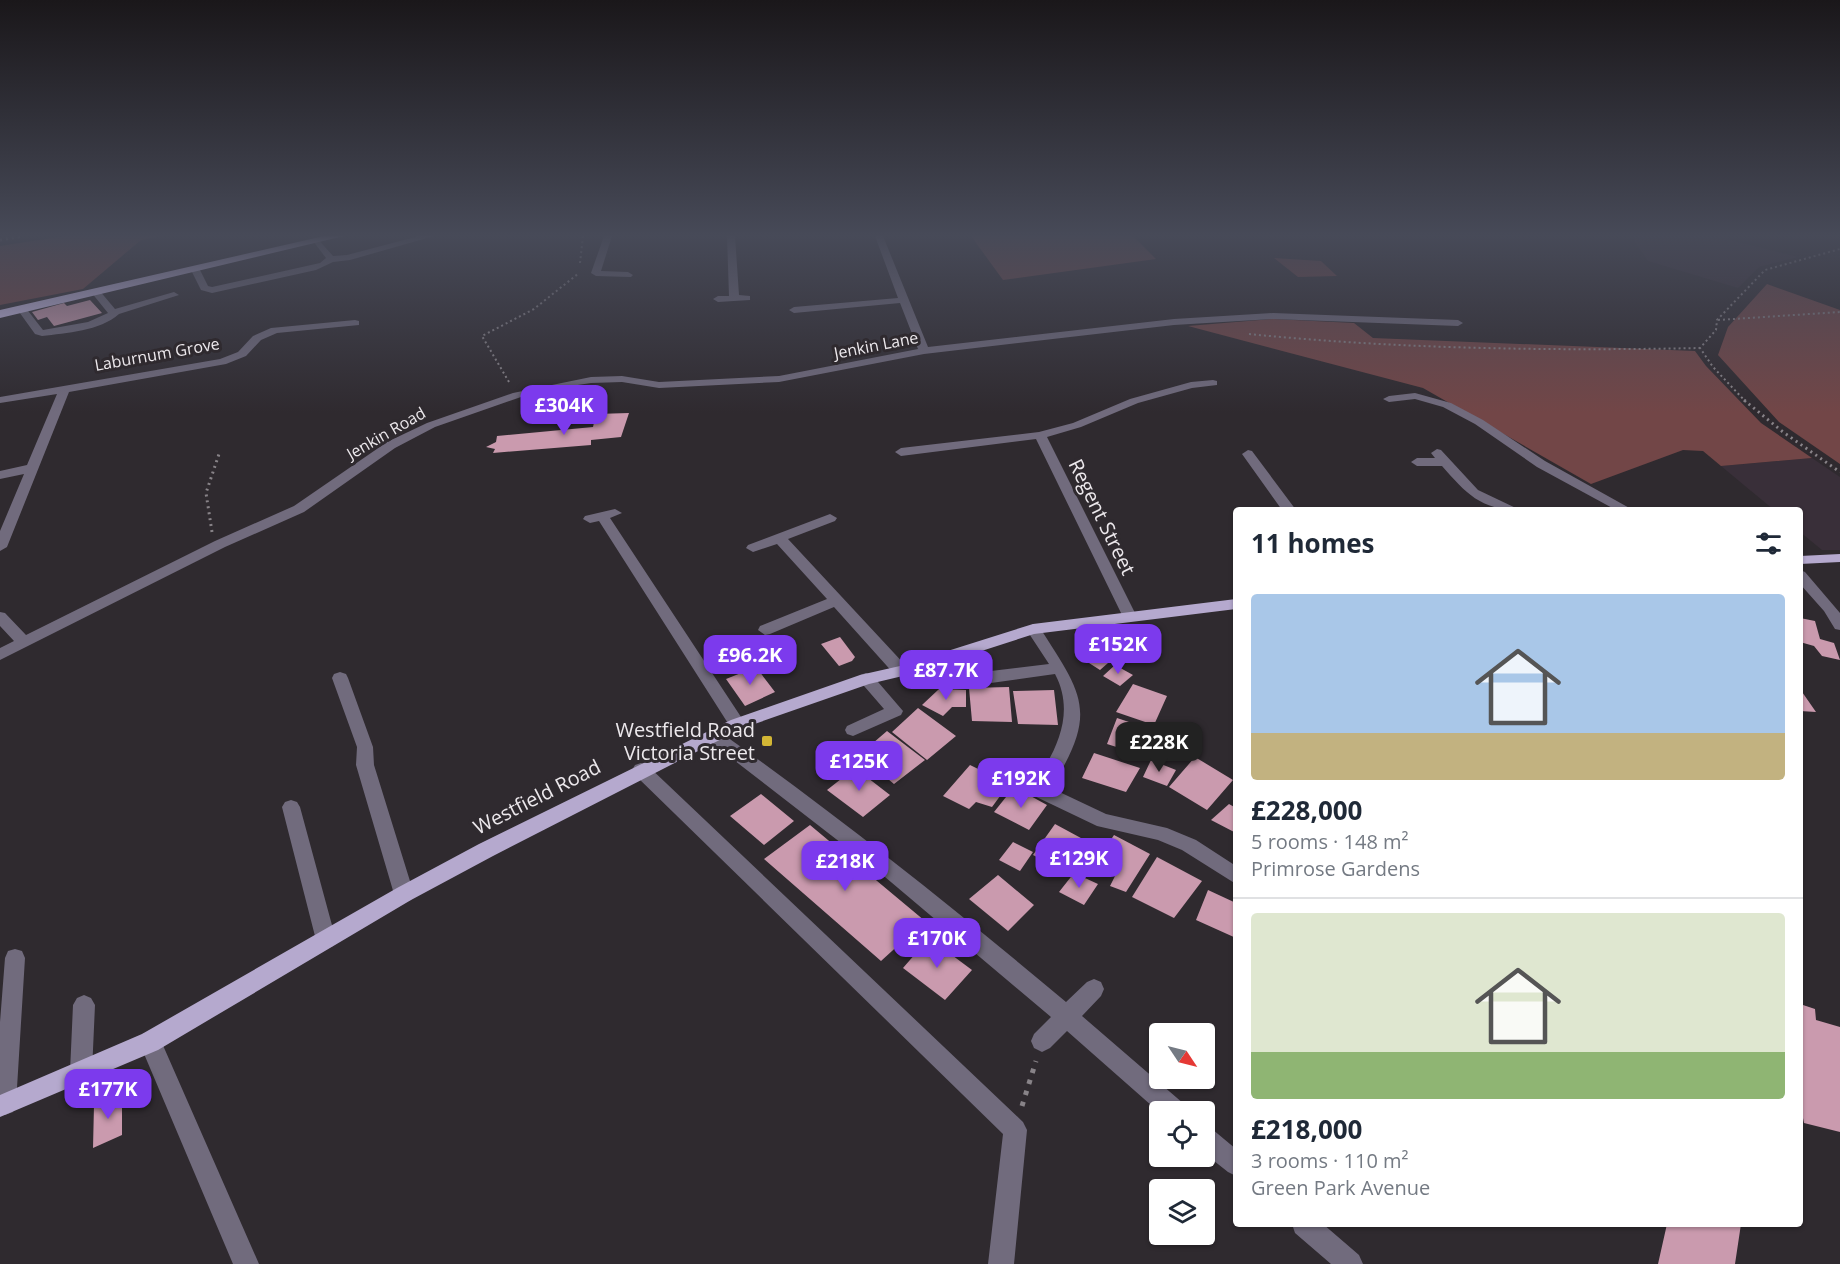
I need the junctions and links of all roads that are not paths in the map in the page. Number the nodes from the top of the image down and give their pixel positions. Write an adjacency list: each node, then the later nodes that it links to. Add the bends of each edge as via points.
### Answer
1 (83, 295): 10 (highway)
2 (98, 295): 12 (street)
3 (174, 295): 12 (street)
4 (734, 295): 6 (street)
5 (902, 295): 9 (street)
6 (734, 298): 7 (street); 8 (street)
7 (747, 298)
8 (718, 299)
9 (904, 300): 11 (street); 16 (street)
10 (22, 309): 12 (street, via 42,333 101,321); 13 (highway)
11 (794, 310)
12 (113, 313)
13 (0, 314)
14 (357, 323): 19 (street, Laburnum Grove, via 275,330 257,338 242,354 222,362)
15 (1458, 323): 16 (street, Jenkin Lane, via 1273,316 1174,322)
16 (924, 351): 18 (street, Jenkin Lane, via 779,379)
17 (1213, 383): 22 (street, via 1134,401 1077,425)
18 (659, 385): 46 (street, Jenkin Road, via 622,379 591,380 517,395 431,424 391,445 298,509)
19 (64, 389): 21 (street, Laburnum Grove); 26 (street)
20 (1389, 399): 30 (street, via 1415,396 1447,405 1541,464)
21 (0, 400)
22 (1040, 435): 23 (street); 42 (street, Regent Street)
23 (901, 452)
24 (1248, 454): 28 (street)
25 (1417, 462): 29 (street, via 1441,458 1473,493)
26 (32, 468): 27 (street); 34 (street)
27 (0, 475)
28 (1287, 507)
29 (1506, 507)
30 (1620, 507)
31 (602, 516): 53 (street)
32 (830, 518): 33 (street)
33 (779, 538): 35 (street); 39 (street)
34 (0, 547)
35 (753, 548)
36 (1840, 558): 37 (main road)
37 (1803, 560)
38 (1803, 578): 43 (street)
39 (835, 601): 45 (street); 49 (street)
40 (1233, 604): 42 (main road, Westfield Road)
41 (0, 617): 46 (street)
42 (1130, 617): 44 (main road, Westfield Road)
43 (1840, 625)
44 (1033, 629): 48 (street); 49 (main road, Westfield Road)
45 (765, 630)
46 (24, 642): 47 (street, Jenkin Road)
47 (0, 655)
48 (1058, 668): 51 (street); 58 (street, via 1068,686 1069,734)
49 (901, 671): 52 (main road, Westfield Road)
50 (340, 678): 61 (street, via 365,747 364,765)
51 (991, 678)
52 (866, 679): 53 (main road, Westfield Road); 54 (street, via 894,711)
53 (736, 724): 55 (main road, Westfield Road)
54 (853, 730)
55 (714, 736): 56 (main road, Westfield Road); 66 (street, via 804,800)
56 (641, 770): 61 (main road, Westfield Road); 76 (street, via 1015,1130)
57 (1009, 776): 58 (street)
58 (1040, 790): 60 (street, via 1103,821 1161,833 1190,845)
59 (291, 807): 62 (street)
60 (1233, 874)
61 (404, 894): 62 (main road, Westfield Road)
62 (326, 940): 68 (main road, Westfield Road)
63 (15, 958): 71 (street)
64 (1094, 988): 66 (street)
65 (84, 1005): 69 (street)
66 (1067, 1016): 67 (street); 70 (street)
67 (1042, 1041)
68 (150, 1042): 69 (main road, Westfield Road); 75 (street)
69 (81, 1072): 71 (main road, Westfield Road)
70 (1164, 1101)
71 (3, 1105)
72 (1215, 1146): 73 (street)
73 (1233, 1161)
74 (1307, 1227): 77 (street)
75 (241, 1260)
76 (1001, 1264)
77 (1350, 1264)

